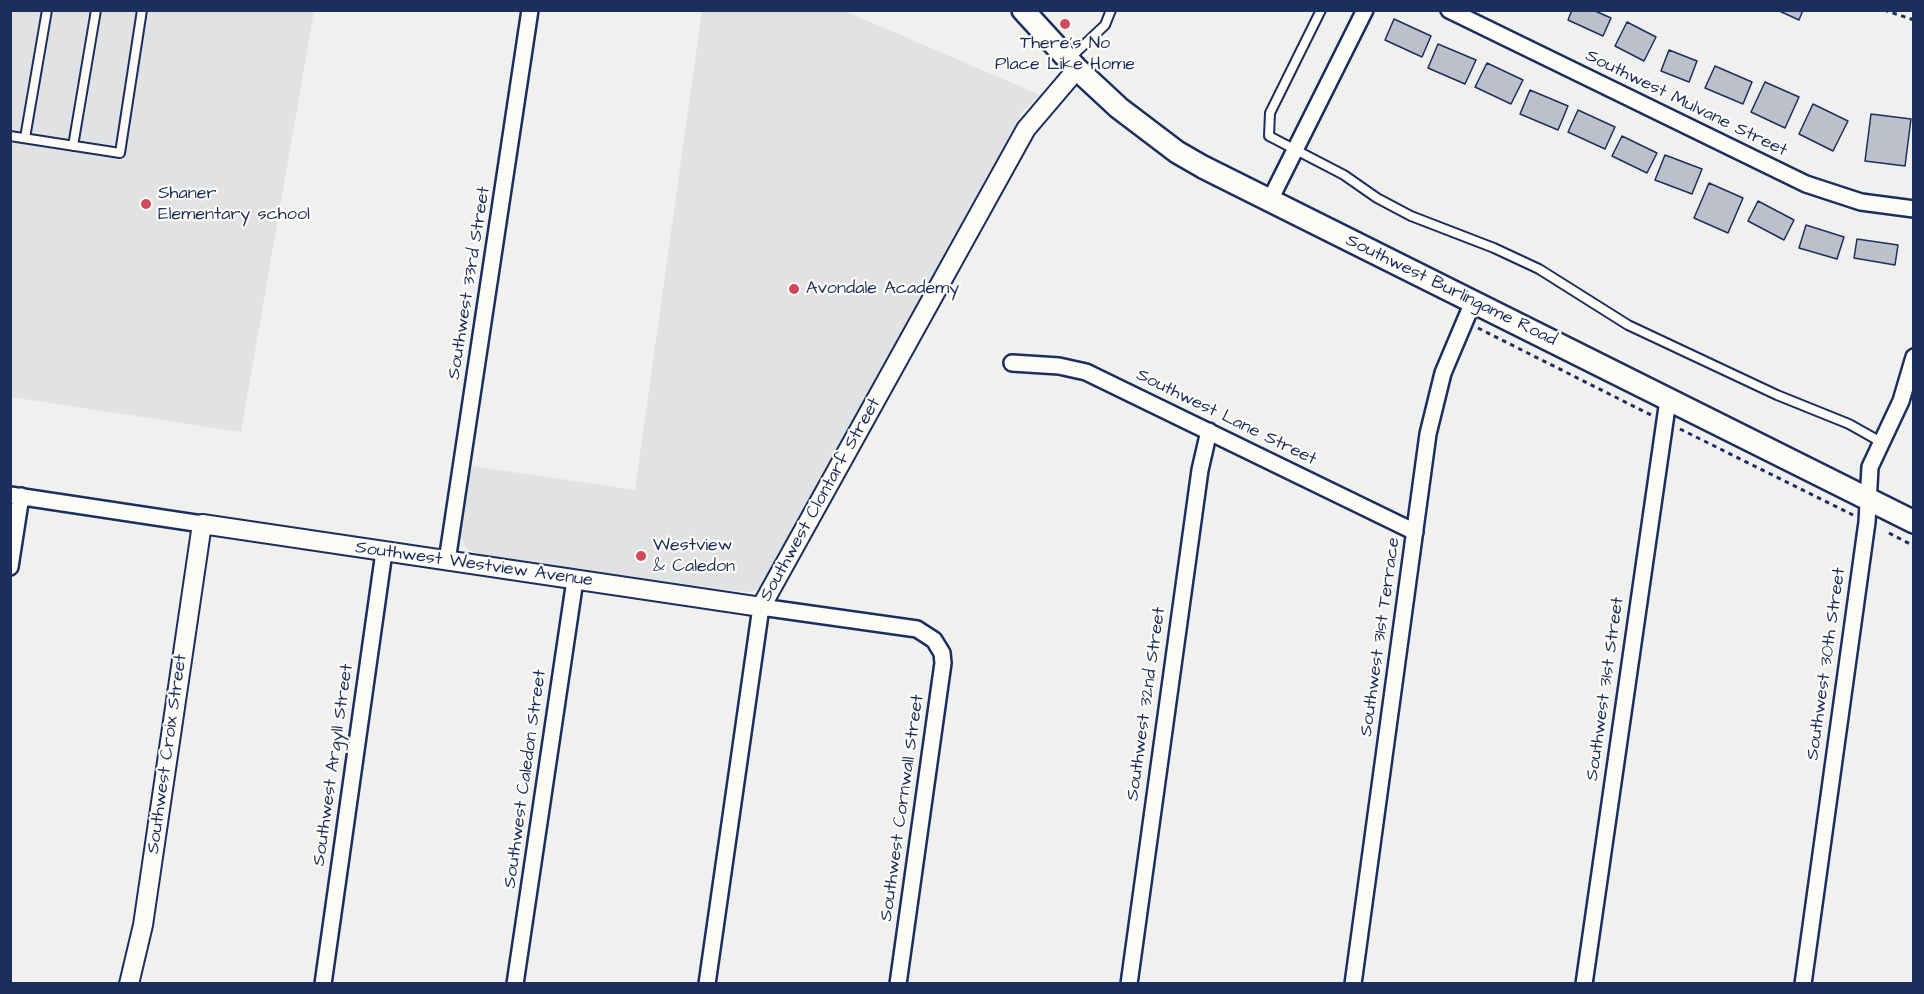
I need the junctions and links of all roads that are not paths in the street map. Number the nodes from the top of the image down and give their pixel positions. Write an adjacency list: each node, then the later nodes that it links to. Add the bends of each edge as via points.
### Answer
1 (46, 10): 12 (lane)
2 (96, 10): 13 (lane)
3 (142, 10): 13 (lane, via 120,153)
4 (530, 10): 29 (street, Southwest 33rd Street)
5 (1023, 10): 10 (main road, Southwest Burlingame Road)
6 (1112, 10): 10 (lane, via 1106,25)
7 (1321, 10): 14 (lane, via 1270,113 1269,136)
8 (1365, 10): 14 (street)
9 (1449, 10): 16 (street, Southwest Mulvane Street, via 1806,184 1861,202)
10 (1073, 64): 15 (main road, Southwest Burlingame Road, via 1119,108 1177,152); 32 (street, Southwest Clontarf Street, via 1026,129)
11 (10, 136): 12 (lane)
12 (24, 138): 13 (lane)
13 (72, 146)
14 (1296, 150): 15 (street); 22 (lane, via 1411,216 1539,269 1628,325)
15 (1269, 202): 17 (main road, Southwest Burlingame Road)
16 (1914, 208)
17 (1473, 302): 20 (main road, Southwest Burlingame Road); 27 (street, Southwest 31st Terrace, via 1456,337 1436,397)
18 (1914, 357): 22 (street, Southwest 30th Street, via 1901,401)
19 (1012, 363): 21 (street, Southwest Lane Street, via 1086,372)
20 (1668, 400): 24 (main road, Southwest Burlingame Road); 41 (street, Southwest 31st Street)
21 (1209, 431): 27 (street, Southwest Lane Street); 39 (street, Southwest 32nd Street, via 1200,470)
22 (1881, 442): 24 (street, Southwest 30th Street, via 1870,467)
23 (16, 496): 26 (street, Southwest Westview Avenue); 30 (street)
24 (1868, 499): 25 (main road, Southwest Burlingame Road); 42 (street, Southwest 30th Street)
25 (1914, 522)
26 (202, 524): 28 (street, Southwest Westview Avenue); 35 (street, Southwest Croix Street, via 142,925)
27 (1415, 532): 40 (street, Southwest 31st Terrace)
28 (384, 552): 29 (street, Southwest Westview Avenue); 36 (street, Southwest Argyll Street)
29 (447, 561): 31 (street, Southwest Westview Avenue)
30 (10, 567)
31 (575, 580): 32 (street, Southwest Westview Avenue); 37 (street, Southwest Caledon Street)
32 (761, 607): 33 (street, Southwest Westview Avenue, via 918,629); 38 (street, Southwest Clontarf Street)
33 (934, 639): 34 (street, Southwest Cornwall Street, via 943,663)
34 (898, 983)
35 (129, 984)
36 (323, 984)
37 (515, 984)
38 (706, 984)
39 (1129, 984)
40 (1353, 984)
41 (1584, 984)
42 (1803, 984)

